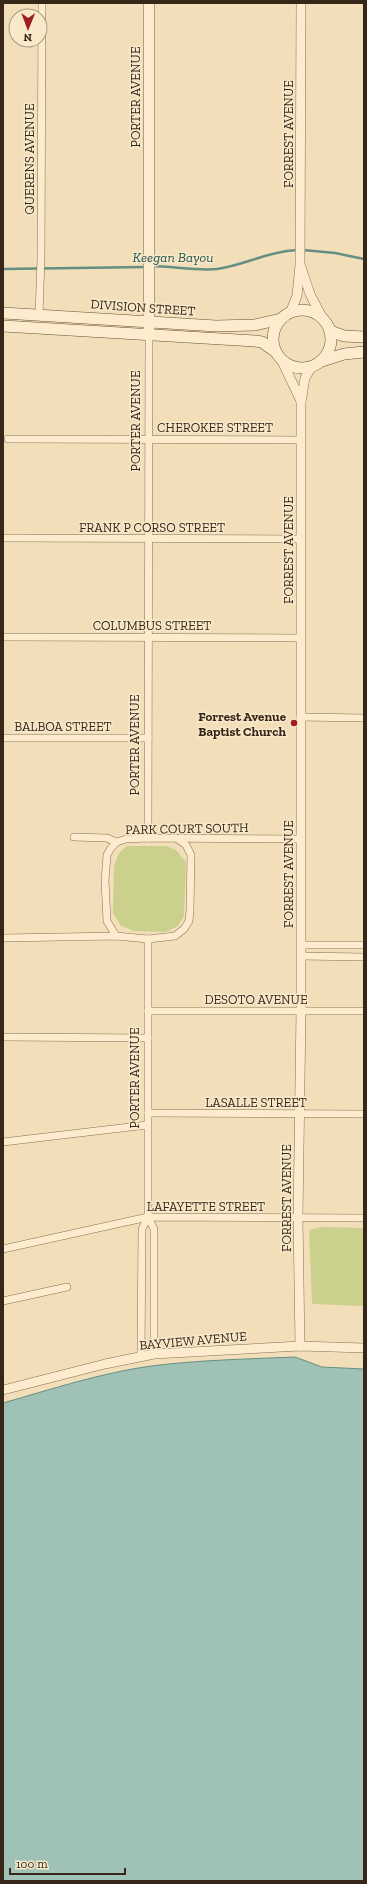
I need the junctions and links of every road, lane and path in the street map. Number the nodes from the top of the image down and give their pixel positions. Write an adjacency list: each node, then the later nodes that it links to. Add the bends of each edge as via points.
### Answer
1 (42, 3): 6 (street, QUERENS AVENUE)
2 (149, 3): 9 (main road, PORTER AVENUE)
3 (301, 3): 4 (street, FORREST AVENUE)
4 (300, 260): 7 (street, FORREST AVENUE, via 297,296); 8 (street, FORREST AVENUE, via 310,294)
5 (3, 313): 6 (main road, DIVISION STREET)
6 (39, 315): 9 (main road, DIVISION STREET)
7 (285, 316): 8 (main road, via 307,310); 9 (main road, DIVISION STREET, via 242,326); 15 (main road, via 273,335)
8 (323, 319): 11 (main road)
9 (149, 322): 12 (main road, PORTER AVENUE)
10 (3, 326): 12 (main road, DIVISION STREET)
11 (330, 331): 13 (main road, via 344,336); 16 (main road, via 329,349)
12 (149, 334): 15 (main road, DIVISION STREET, via 262,342); 19 (street, PORTER AVENUE)
13 (364, 337)
14 (364, 352): 16 (main road, via 334,356)
15 (279, 356): 16 (main road, via 295,367); 17 (street, FORREST AVENUE)
16 (315, 365): 17 (street, FORREST AVENUE, via 305,378)
17 (301, 402): 20 (street, FORREST AVENUE)
18 (8, 439): 19 (street, CHEROKEE STREET)
19 (149, 439): 20 (street, CHEROKEE STREET); 22 (street, PORTER AVENUE)
20 (301, 440): 23 (street, FORREST AVENUE)
21 (3, 538): 22 (street, FRANK P CORSO STREET)
22 (148, 538): 23 (street, FRANK P CORSO STREET); 25 (street, PORTER AVENUE)
23 (301, 539): 26 (street, FORREST AVENUE)
24 (3, 637): 25 (street, COLUMBUS STREET)
25 (149, 637): 26 (street, COLUMBUS STREET); 30 (street, PORTER AVENUE)
26 (301, 638): 27 (street, FORREST AVENUE)
27 (300, 717): 28 (street); 34 (street, FORREST AVENUE)
28 (364, 718)
29 (3, 738): 30 (street, BALBOA STREET)
30 (148, 738): 32 (street, PORTER AVENUE)
31 (74, 837): 35 (street, PARK COURT SOUTH, via 107,838)
32 (148, 838): 33 (street, PARK COURT SOUTH); 35 (street, PARK COURT SOUTH)
33 (176, 838): 34 (street, PARK COURT SOUTH); 38 (street, via 186,845 191,855 189,921 175,936)
34 (301, 839): 39 (street, FORREST AVENUE)
35 (116, 842): 36 (street, via 108,855 106,881 107,921)
36 (116, 936): 37 (street); 38 (street)
37 (3, 938)
38 (148, 939): 43 (street, PORTER AVENUE)
39 (301, 945): 40 (street); 41 (street, FORREST AVENUE)
40 (364, 945)
41 (301, 956): 42 (street); 44 (street, FORREST AVENUE)
42 (364, 957)
43 (148, 1011): 44 (street, DESOTO AVENUE); 47 (street, PORTER AVENUE)
44 (301, 1011): 45 (street, DESOTO AVENUE); 50 (street, FORREST AVENUE)
45 (364, 1011)
46 (3, 1037): 47 (street)
47 (148, 1038): 48 (street, PORTER AVENUE)
48 (148, 1114): 50 (street, LASALLE STREET); 51 (street, PORTER AVENUE)
49 (364, 1114): 50 (street, LASALLE STREET)
50 (300, 1115): 54 (street, FORREST AVENUE)
51 (147, 1125): 52 (street); 53 (street, PORTER AVENUE)
52 (3, 1142)
53 (148, 1217): 54 (street, LAFAYETTE STREET); 56 (street, LAFAYETTE STREET); 61 (street, PORTER AVENUE, via 154,1229); 62 (street, PORTER AVENUE, via 142,1229)
54 (298, 1218): 55 (street, LAFAYETTE STREET); 59 (street, FORREST AVENUE)
55 (364, 1218)
56 (3, 1249)
57 (67, 1287): 58 (street)
58 (3, 1302)
59 (300, 1346): 60 (street, BAYVIEW AVENUE); 61 (street, BAYVIEW AVENUE)
60 (364, 1348)
61 (154, 1354): 62 (street, BAYVIEW AVENUE)
62 (141, 1356): 63 (street, BAYVIEW AVENUE)
63 (3, 1390)

